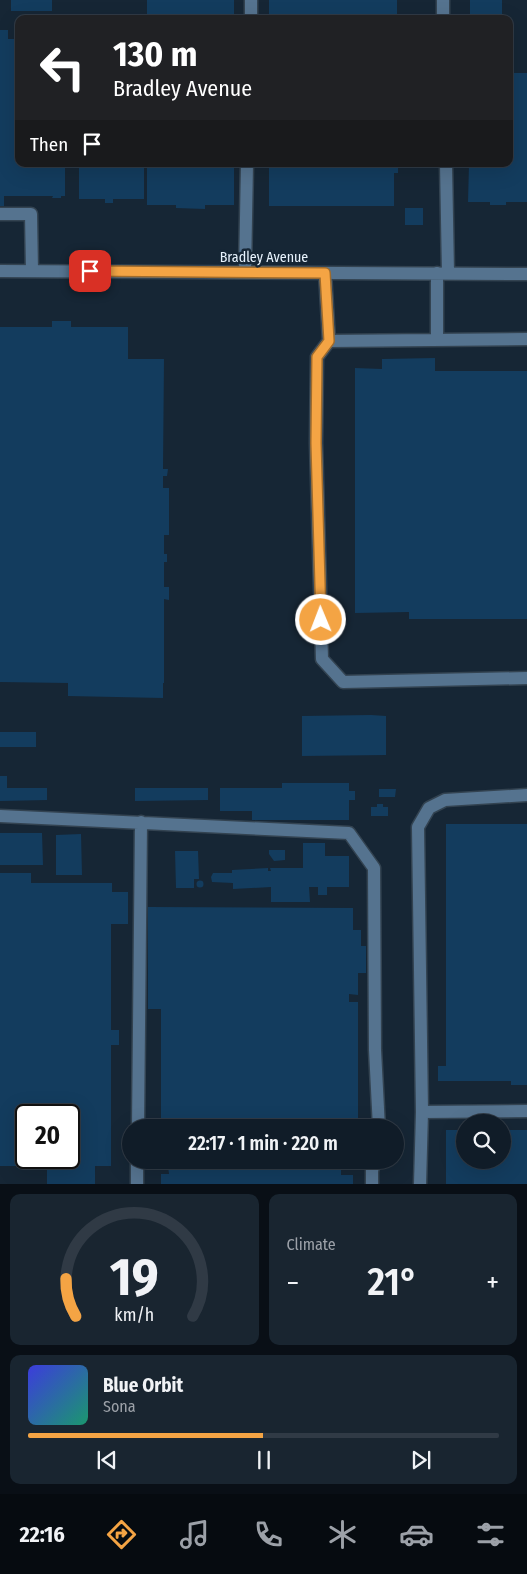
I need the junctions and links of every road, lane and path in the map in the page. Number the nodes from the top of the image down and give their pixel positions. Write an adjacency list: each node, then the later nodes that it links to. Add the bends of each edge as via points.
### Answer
1 (251, 0): 3 (street)
2 (443, 0): 4 (street)
3 (251, 15)
4 (443, 15)
5 (247, 167): 10 (street)
6 (446, 167): 12 (street)
7 (0, 214): 9 (street, via 31,214)
8 (0, 271): 9 (street, Bradley Avenue)
9 (32, 271): 10 (street, Bradley Avenue)
10 (245, 272): 11 (street, Bradley Avenue)
11 (325, 273): 12 (street, Bradley Avenue); 16 (street)
12 (442, 273): 13 (street, Bradley Avenue); 14 (street)
13 (527, 274)
14 (437, 339): 15 (street); 16 (street)
15 (527, 339)
16 (329, 341): 17 (street, via 317,357 322,659 343,682)
17 (527, 678)
18 (527, 795): 22 (street, via 446,800 429,808 418,827)
19 (0, 816): 20 (street)
20 (141, 822): 23 (street); 24 (street, via 349,833 374,868)
21 (527, 1111): 22 (street)
22 (422, 1112): 29 (street)
23 (138, 1119)
24 (379, 1119)
25 (137, 1169): 27 (street)
26 (373, 1169): 28 (street)
27 (137, 1184)
28 (372, 1184)
29 (420, 1184)

